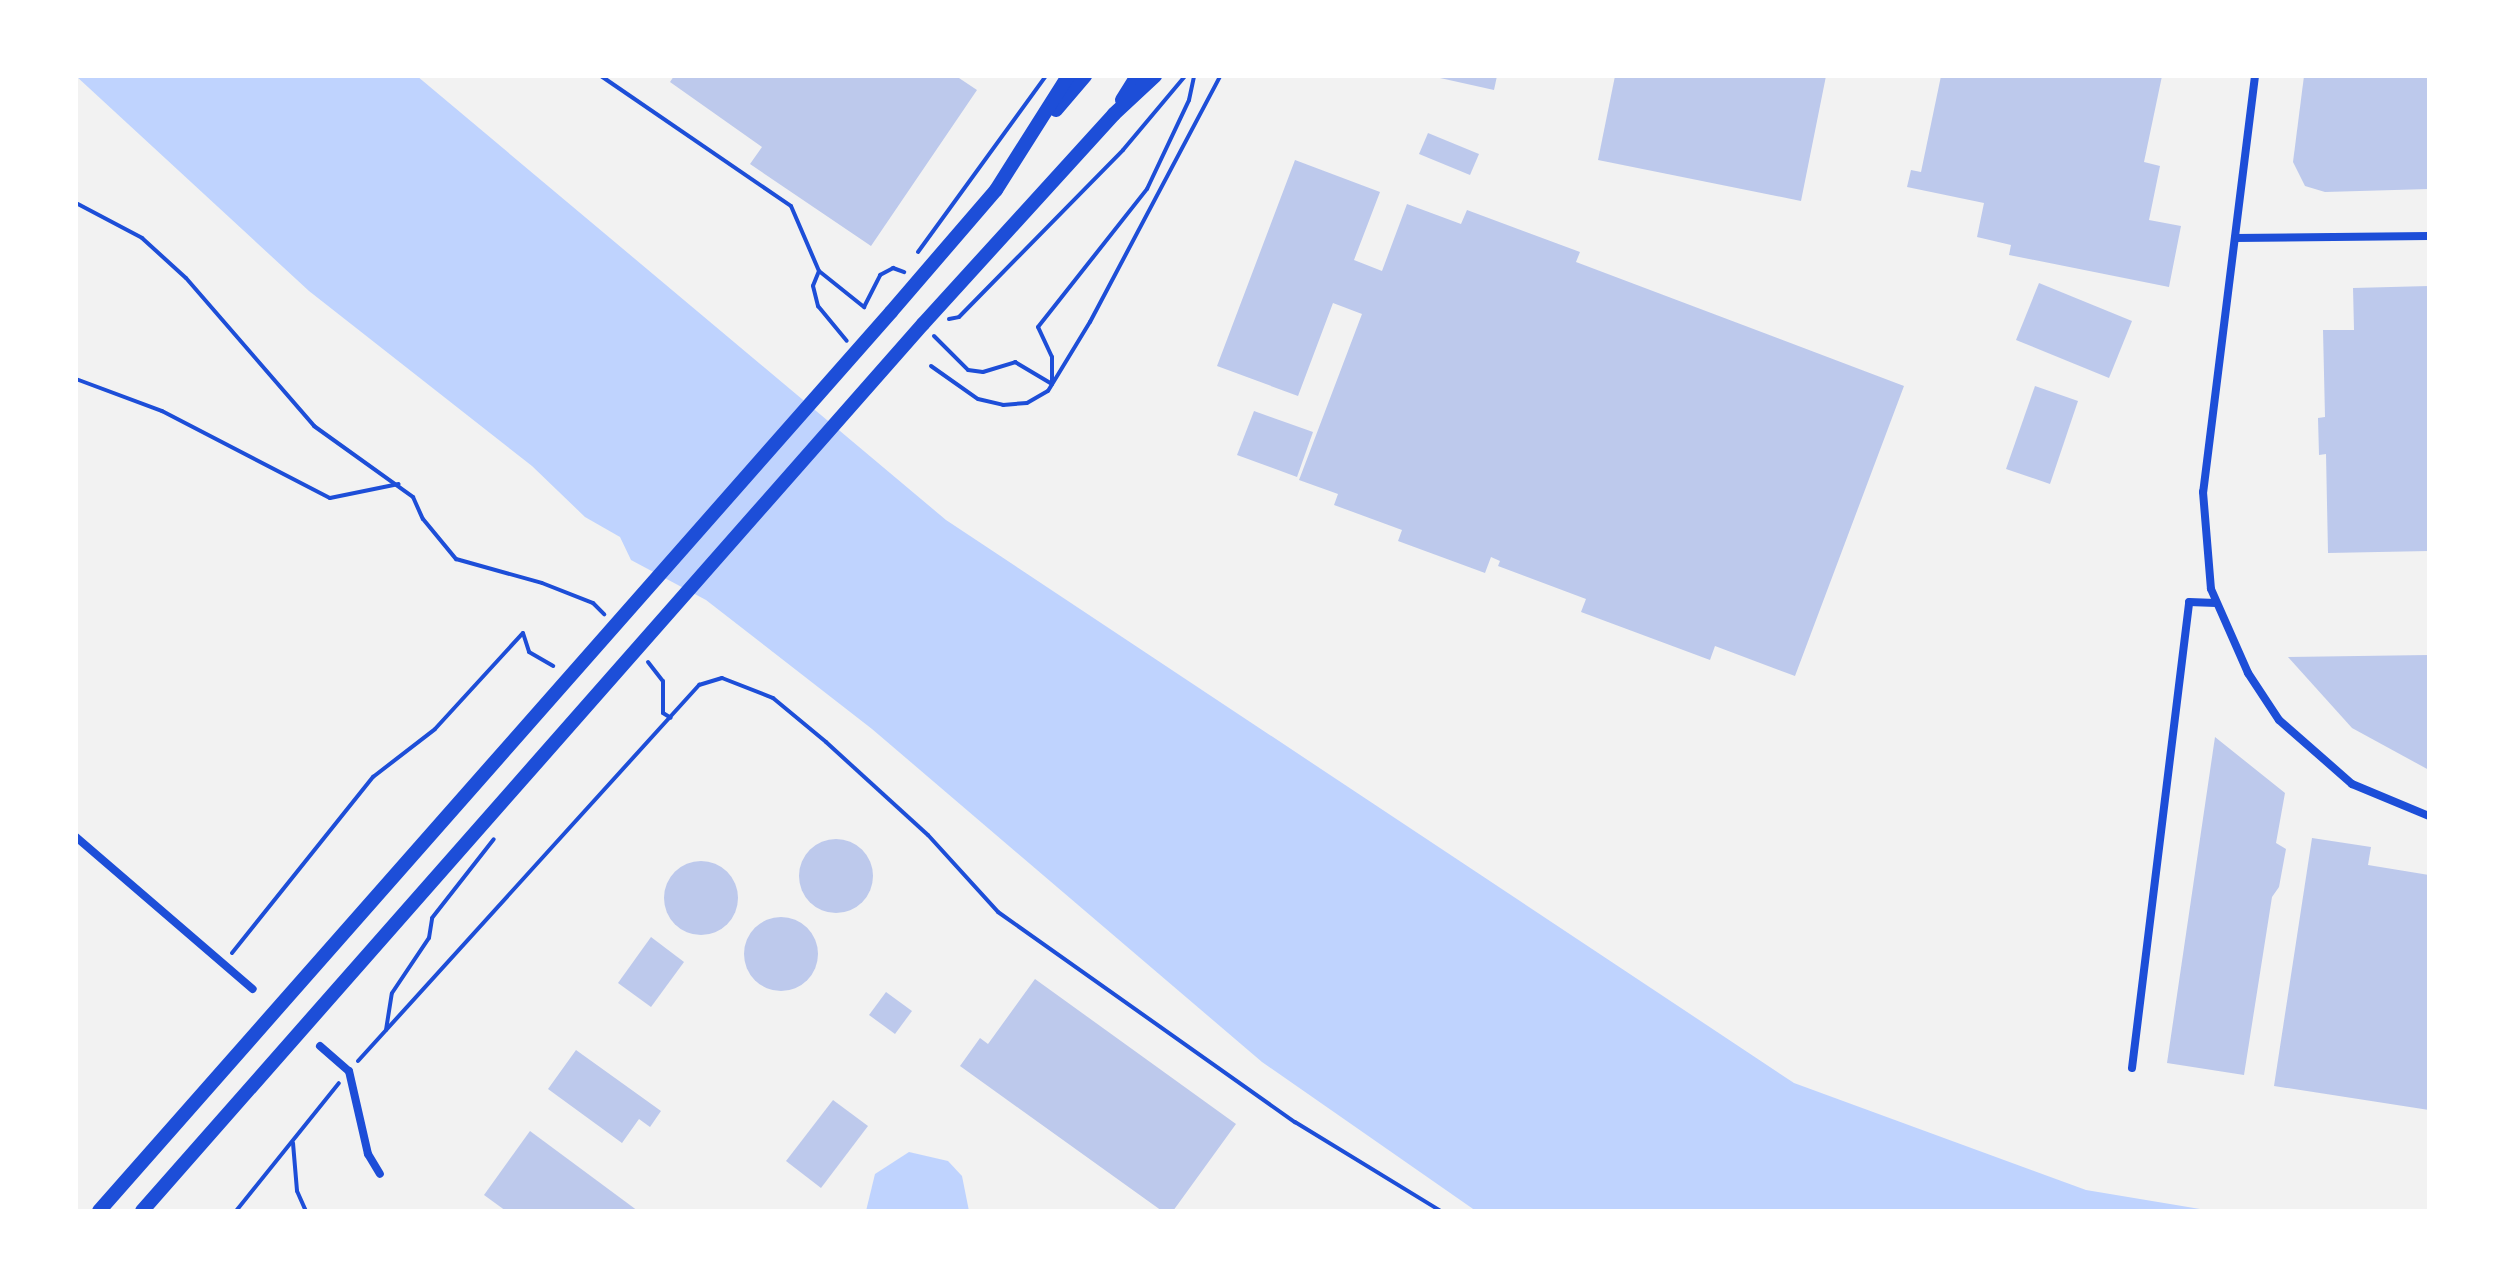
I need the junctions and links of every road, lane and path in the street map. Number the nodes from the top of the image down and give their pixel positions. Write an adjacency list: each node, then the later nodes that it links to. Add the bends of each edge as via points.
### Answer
1 (601, 76): 16 (path, via 791,206)
2 (1046, 76): 16 (path, via 903,274 893,268 880,275 864,307)
3 (1068, 76): 12 (highway)
4 (1085, 76): 12 (highway)
5 (1137, 76): 11 (highway)
6 (1155, 76): 11 (highway)
7 (1185, 76): 17 (path, via 1123,150 959,317)
8 (1194, 76): 21 (path, via 1189,100 1147,189 1038,327 1052,357)
9 (1220, 76): 21 (path)
10 (2255, 76): 15 (street)
11 (1114, 114): 17 (highway)
12 (1032, 137): 18 (highway, via 996,190)
13 (76, 203): 22 (path, via 142,238 186,278 314,426)
14 (2429, 236): 15 (street)
15 (2235, 238): 23 (street, via 2203,492 2203,537)
16 (819, 271): 18 (path, via 813,286 818,306)
17 (930, 331): 21 (path, via 968,370 983,372 1015,362); 40 (highway, via 582,713)
18 (856, 353): 39 (highway)
19 (931, 366): 21 (path, via 978,399 1003,405 1027,403)
20 (76, 379): 22 (path, via 162,411 330,498)
21 (1052, 384)
22 (399, 484): 24 (path, via 456,559 593,603)
23 (2216, 603): 28 (street, via 2248,673 2279,720 2352,784); 35 (street, via 2189,602)
24 (611, 622)
25 (638, 651): 27 (path, via 663,681 663,713)
26 (553, 666): 31 (path, via 529,652 523,633 435,729 373,777)
27 (671, 718): 33 (path); 43 (path, via 711,679 736,681 773,698 889,797 998,912 1295,1122)
28 (2429, 816)
29 (501, 831): 33 (path, via 432,918 429,938 392,993)
30 (76, 837): 32 (street)
31 (228, 957)
32 (253, 989)
33 (386, 1030): 36 (path)
34 (320, 1046): 36 (street)
35 (2132, 1068)
36 (349, 1071): 37 (path); 38 (street, via 368,1154)
37 (293, 1143): 41 (path); 42 (path, via 297,1191)
38 (380, 1174)
39 (99, 1211)
40 (142, 1211)
41 (236, 1211)
42 (306, 1211)
43 (1441, 1211)

